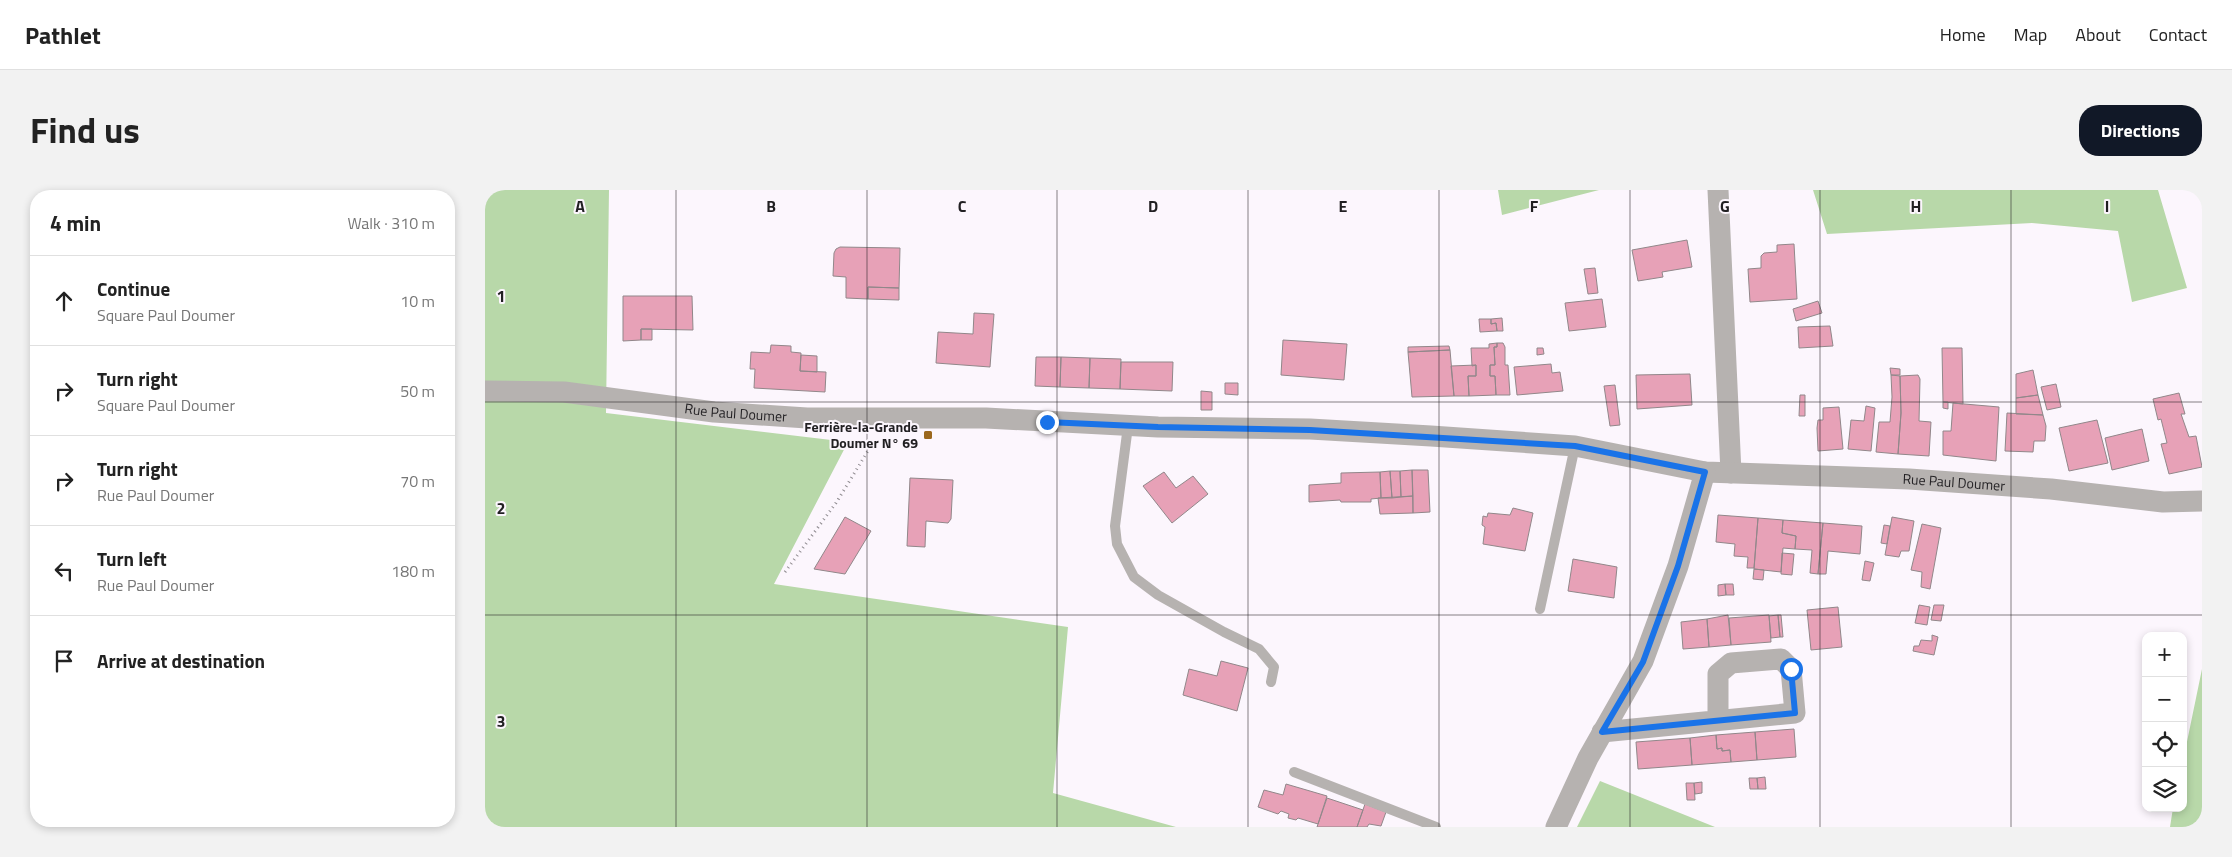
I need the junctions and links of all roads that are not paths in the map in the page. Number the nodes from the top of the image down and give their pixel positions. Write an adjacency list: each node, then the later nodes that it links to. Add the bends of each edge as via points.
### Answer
1 (1718, 190): 6 (street)
2 (485, 391): 3 (street, Rue Paul Doumer, via 564,392 714,412 807,418 986,418)
3 (1128, 426): 4 (street, Rue Paul Doumer, via 1310,430); 9 (lane, via 1115,526 1117,544 1134,577 1166,600 1259,649 1274,667)
4 (1575, 446): 5 (street, Rue Paul Doumer); 8 (lane)
5 (1705, 472): 6 (street, Rue Paul Doumer); 11 (street, via 1678,566 1643,662)
6 (1731, 473): 7 (street, Rue Paul Doumer, via 1909,479 2051,489 2163,502)
7 (2202, 501)
8 (1540, 609)
9 (1271, 682)
10 (1718, 720): 11 (street)
11 (1602, 732): 14 (street)
12 (1294, 772): 13 (lane)
13 (1436, 827)
14 (1556, 827)

